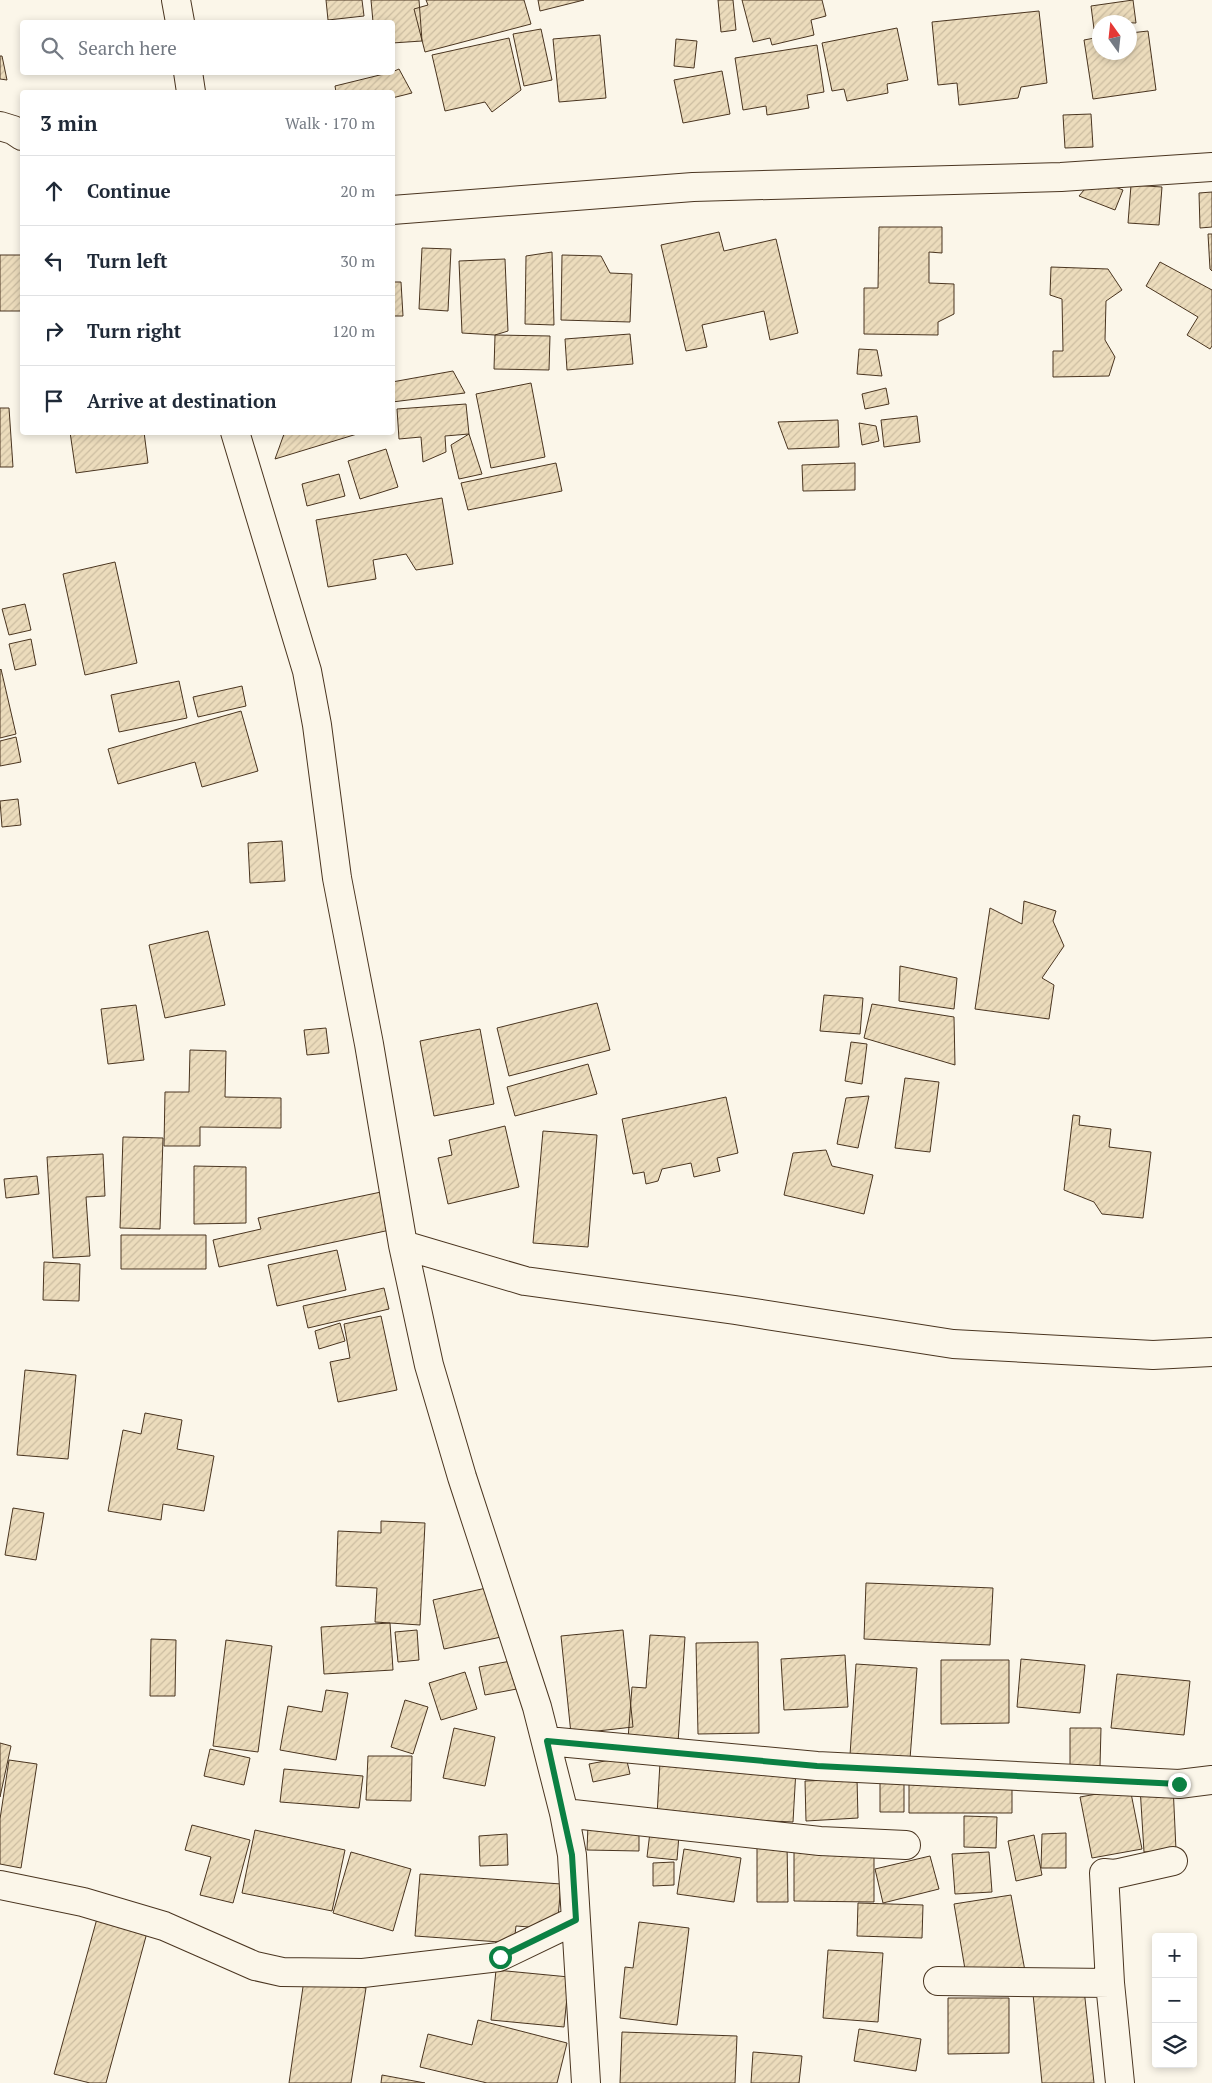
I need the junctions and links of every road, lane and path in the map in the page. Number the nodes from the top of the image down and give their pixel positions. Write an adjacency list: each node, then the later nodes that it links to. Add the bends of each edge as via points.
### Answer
1 (176, 0): 2 (street)
2 (180, 20)
3 (188, 75): 4 (street)
4 (191, 90)
5 (0, 126): 6 (street)
6 (20, 135)
7 (1212, 167): 8 (street, via 1061,177 693,187)
8 (395, 210)
9 (236, 435): 10 (street, via 307,671 337,878 370,1044)
10 (403, 1245): 11 (street, via 525,1281 954,1344 1152,1355); 12 (street, via 429,1364)
11 (1212, 1352)
12 (547, 1741): 13 (street, via 817,1766 1179,1784); 14 (street)
13 (1212, 1780)
14 (564, 1813): 15 (street, via 820,1841); 18 (street, via 572,1855)
15 (906, 1845)
16 (1173, 1861): 20 (street, via 1116,1874 1104,1873)
17 (0, 1884): 18 (street, via 83,1902 164,1926 255,1966 282,1972 363,1973 500,1957)
18 (576, 1920): 21 (street)
19 (938, 1981): 20 (street)
20 (1110, 1983): 22 (street)
21 (586, 2083)
22 (1120, 2083)

